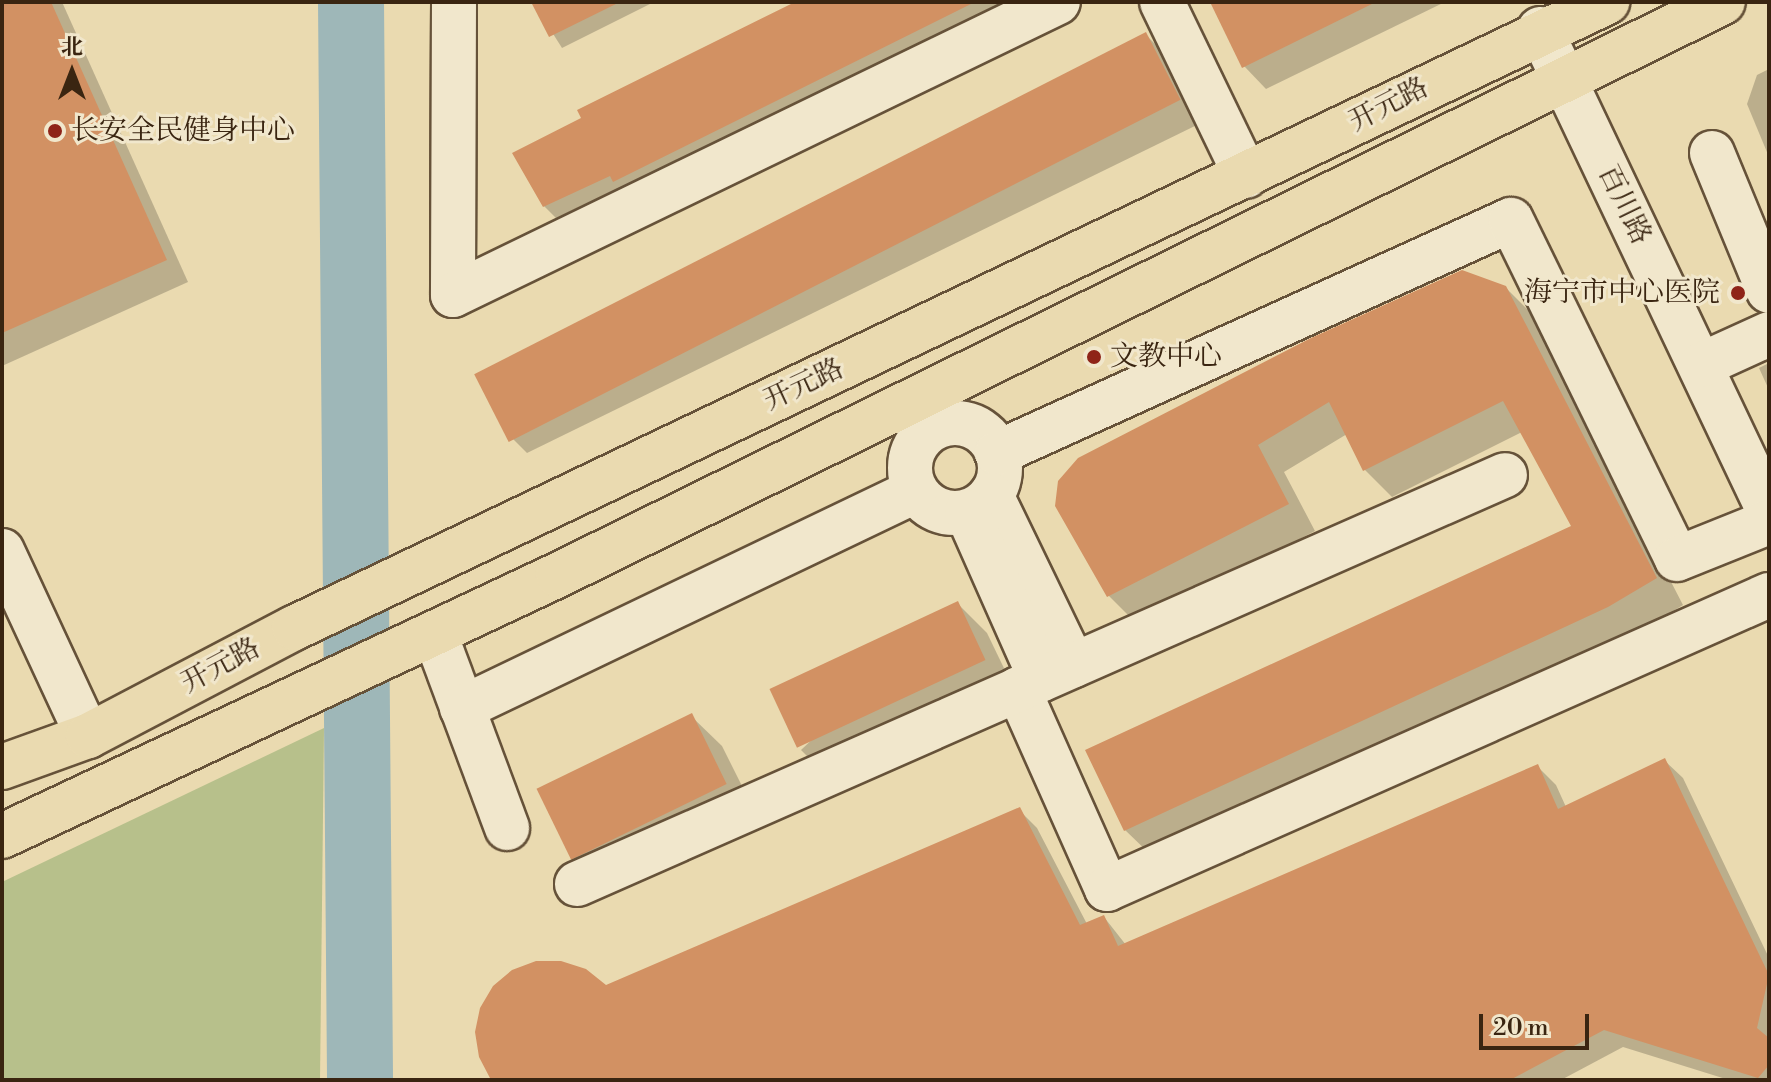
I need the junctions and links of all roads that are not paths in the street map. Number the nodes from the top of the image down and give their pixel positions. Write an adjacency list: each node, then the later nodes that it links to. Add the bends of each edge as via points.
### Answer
1 (454, 2): 2 (street, via 453,295)
2 (1058, 2)
3 (1162, 2): 9 (street)
4 (1607, 2): 6 (main road, 开元路)
5 (1723, 2): 7 (main road, 开元路)
6 (1540, 29): 7 (street, 百川路); 9 (main road, 开元路)
7 (1564, 80): 13 (street, 百川路); 14 (main road, 开元路)
8 (1712, 153): 10 (street)
9 (1246, 176): 26 (main road, 开元路, via 294,628)
10 (1769, 291)
11 (1769, 334): 13 (street)
12 (1769, 352): 13 (street)
13 (1704, 372): 19 (street, 百川路)
14 (926, 413): 15 (street, via 964,424 990,440); 17 (street, via 910,462); 23 (main road, 开元路)
15 (997, 453): 18 (street, via 998,482); 20 (street, via 1511,220 1677,559)
16 (1505, 475): 24 (street)
17 (915, 491): 18 (street, via 938,510); 25 (street)
18 (979, 504): 24 (street)
19 (1769, 511)
20 (1769, 522)
21 (2, 551): 26 (street)
22 (1769, 595): 24 (street, via 1107,889)
23 (417, 643): 25 (street); 29 (main road, 开元路)
24 (1044, 678): 30 (street)
25 (462, 708): 28 (street)
26 (88, 736): 27 (main road, 开元路)
27 (2, 767)
28 (507, 828)
29 (2, 836)
30 (577, 884)

